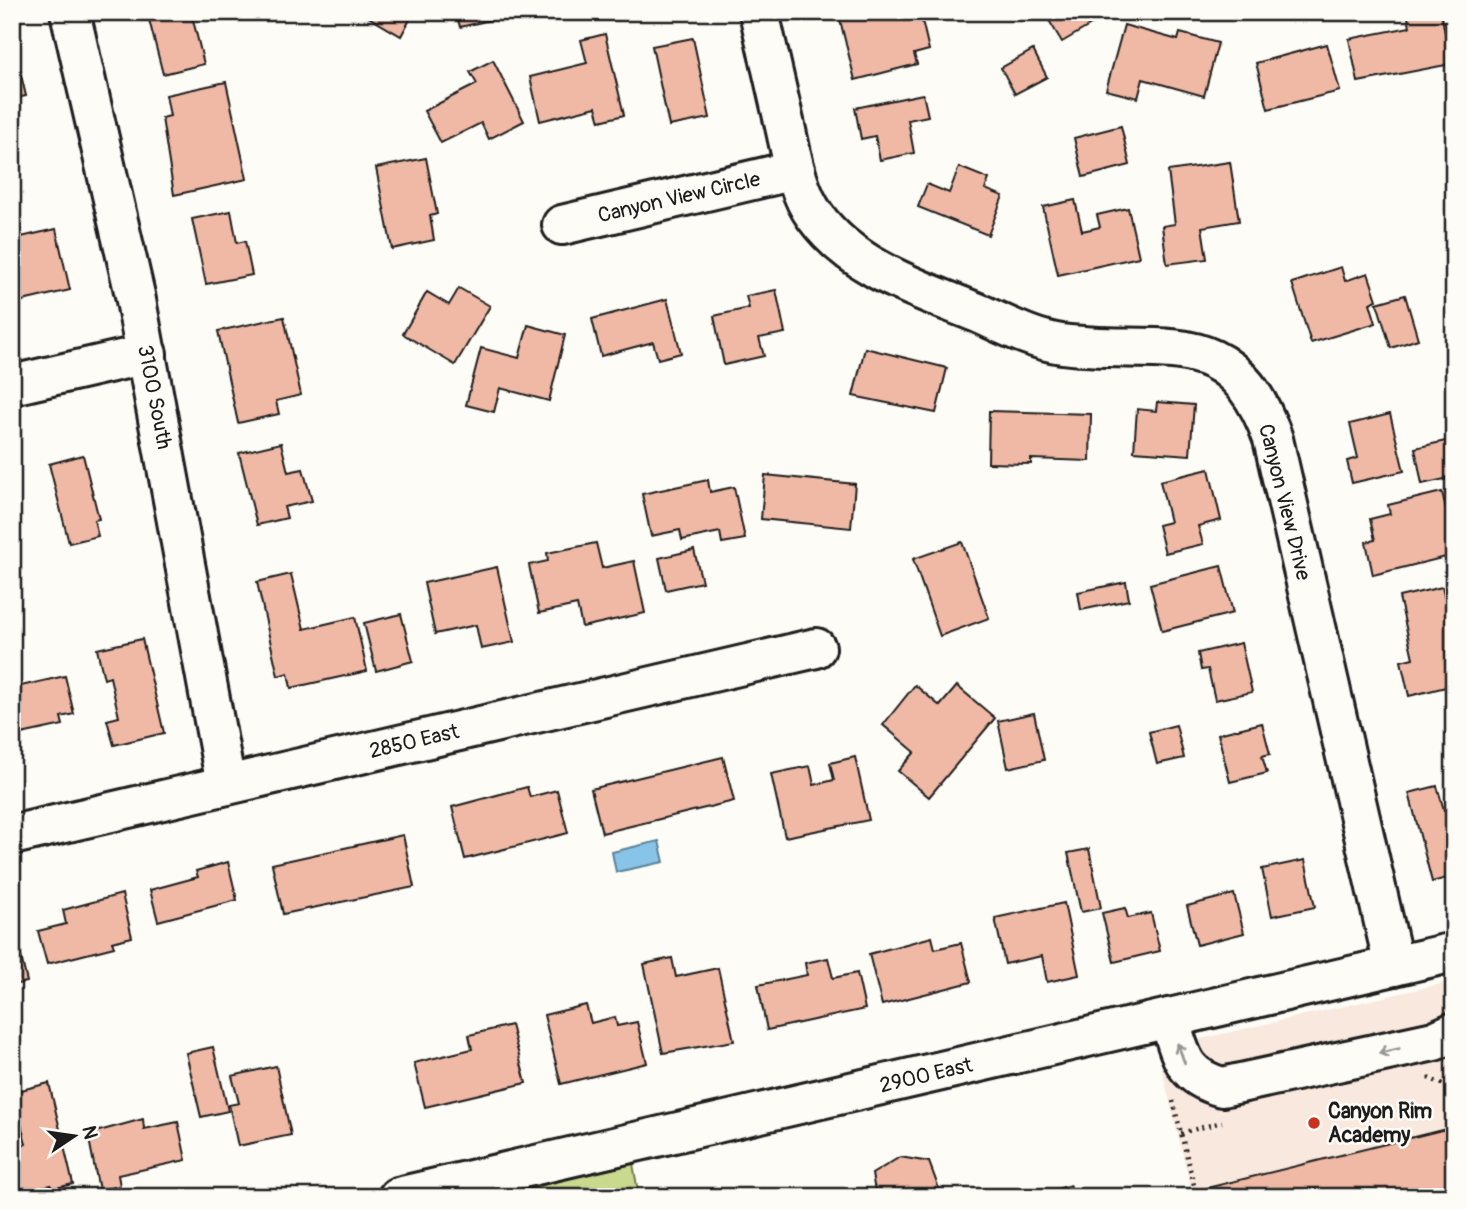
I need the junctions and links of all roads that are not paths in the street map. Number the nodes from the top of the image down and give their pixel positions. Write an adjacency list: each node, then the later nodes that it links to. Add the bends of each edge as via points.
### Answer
1 (70, 12): 5 (street, 3100 South)
2 (759, 12): 3 (street, Canyon View Drive)
3 (795, 170): 4 (street, Canyon View Circle); 11 (street, Canyon View Drive, via 804,198 828,231 893,278 1042,340 1194,352 1224,366 1254,398 1273,439)
4 (562, 225)
5 (147, 354): 6 (street); 8 (street, 3100 South)
6 (12, 385)
7 (816, 648): 8 (street, 2850 East)
8 (226, 785): 9 (street, 2850 East)
9 (12, 835)
10 (1454, 952): 11 (street, 2900 East)
11 (1394, 966): 12 (street, 2900 East)
12 (1169, 1018): 13 (street, one-way to 12, via 1434,1041 1222,1087 1192,1074); 14 (street, 2900 East)
13 (1454, 1032)
14 (398, 1197)

